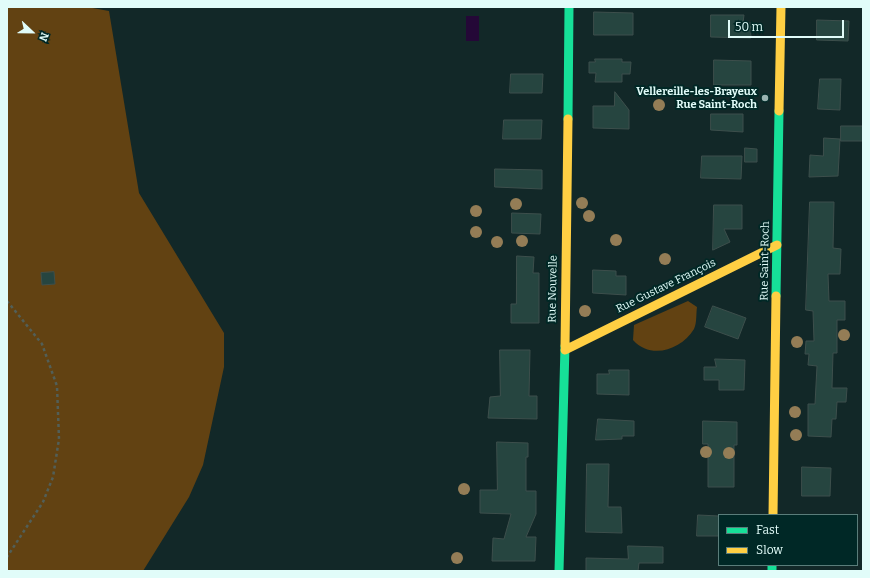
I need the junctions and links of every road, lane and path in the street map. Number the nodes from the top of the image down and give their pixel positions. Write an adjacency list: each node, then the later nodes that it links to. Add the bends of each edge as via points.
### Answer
1 (569, 7): 5 (street, Rue Nouvelle)
2 (781, 7): 3 (street, Rue Saint-Roch)
3 (778, 245): 5 (street, Rue Gustave François); 6 (street, Rue Saint-Roch)
4 (7, 300): 7 (path, via 42,344 57,386 59,439 53,477 43,502)
5 (565, 350): 8 (street, Rue Nouvelle)
6 (773, 514)
7 (7, 557)
8 (559, 571)

